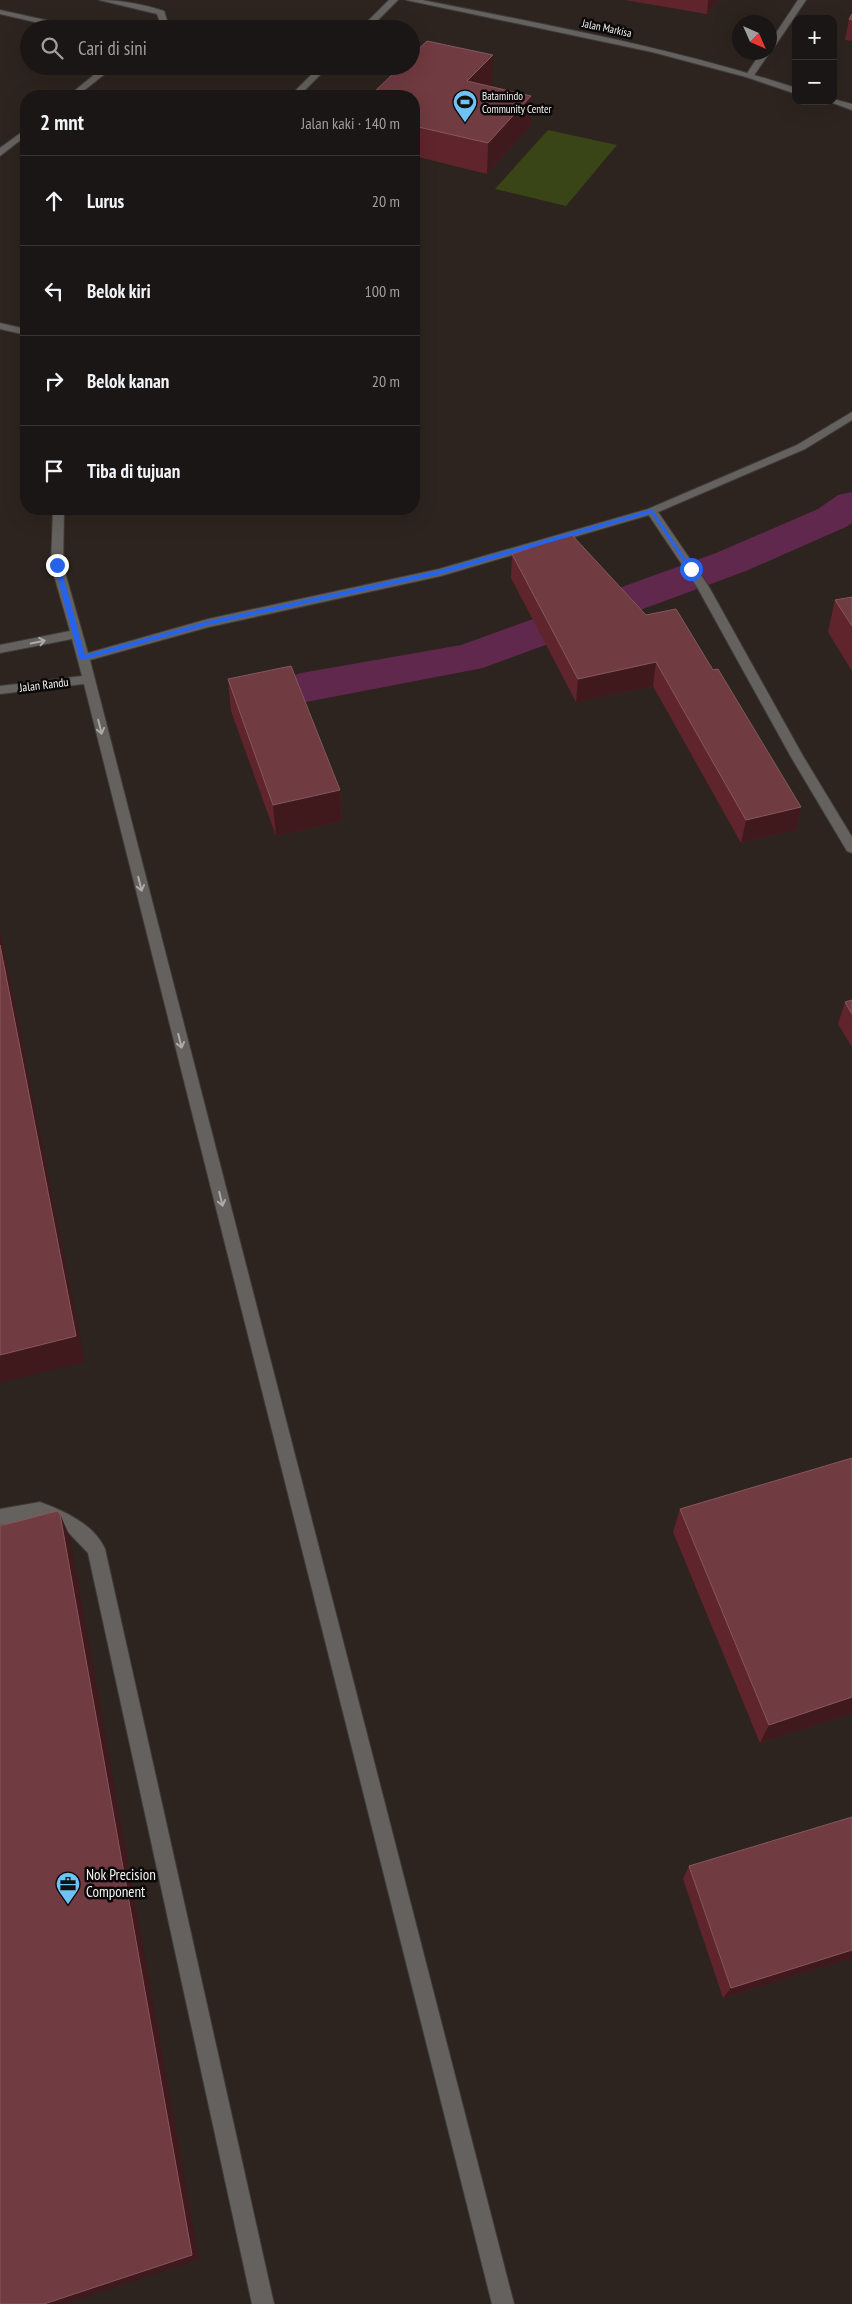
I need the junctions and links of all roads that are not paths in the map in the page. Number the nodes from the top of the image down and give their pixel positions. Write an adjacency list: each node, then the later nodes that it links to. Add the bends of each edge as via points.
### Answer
1 (103, 0): 7 (street, via 162,13)
2 (394, 0): 8 (street)
3 (410, 0): 13 (street, Jalan Markisa, via 616,41)
4 (802, 0): 9 (street)
5 (0, 12): 6 (street)
6 (36, 20)
7 (163, 20)
8 (373, 20)
9 (777, 37)
10 (760, 60): 13 (street)
11 (99, 75): 14 (street)
12 (316, 75): 15 (street)
13 (750, 75): 16 (street, Jalan Markisa)
14 (80, 90)
15 (300, 90)
16 (792, 90)
17 (837, 103): 18 (street)
18 (852, 108)
19 (20, 137): 20 (street)
20 (0, 153)
21 (0, 326): 22 (street)
22 (20, 331)
23 (852, 415): 24 (street, via 800,447)
24 (652, 511): 28 (street, via 441,572 208,623); 31 (street, via 703,587 797,757)
25 (58, 515): 26 (street, via 57,565)
26 (77, 634): 27 (street, one-way to 26); 28 (street)
27 (0, 649)
28 (83, 658): 29 (street)
29 (88, 679): 30 (street, Jalan Randu); 34 (street, one-way to 34)
30 (0, 690)
31 (852, 848)
32 (0, 1517): 33 (street, via 40,1510 74,1526 96,1549)
33 (263, 2304)
34 (503, 2304)

